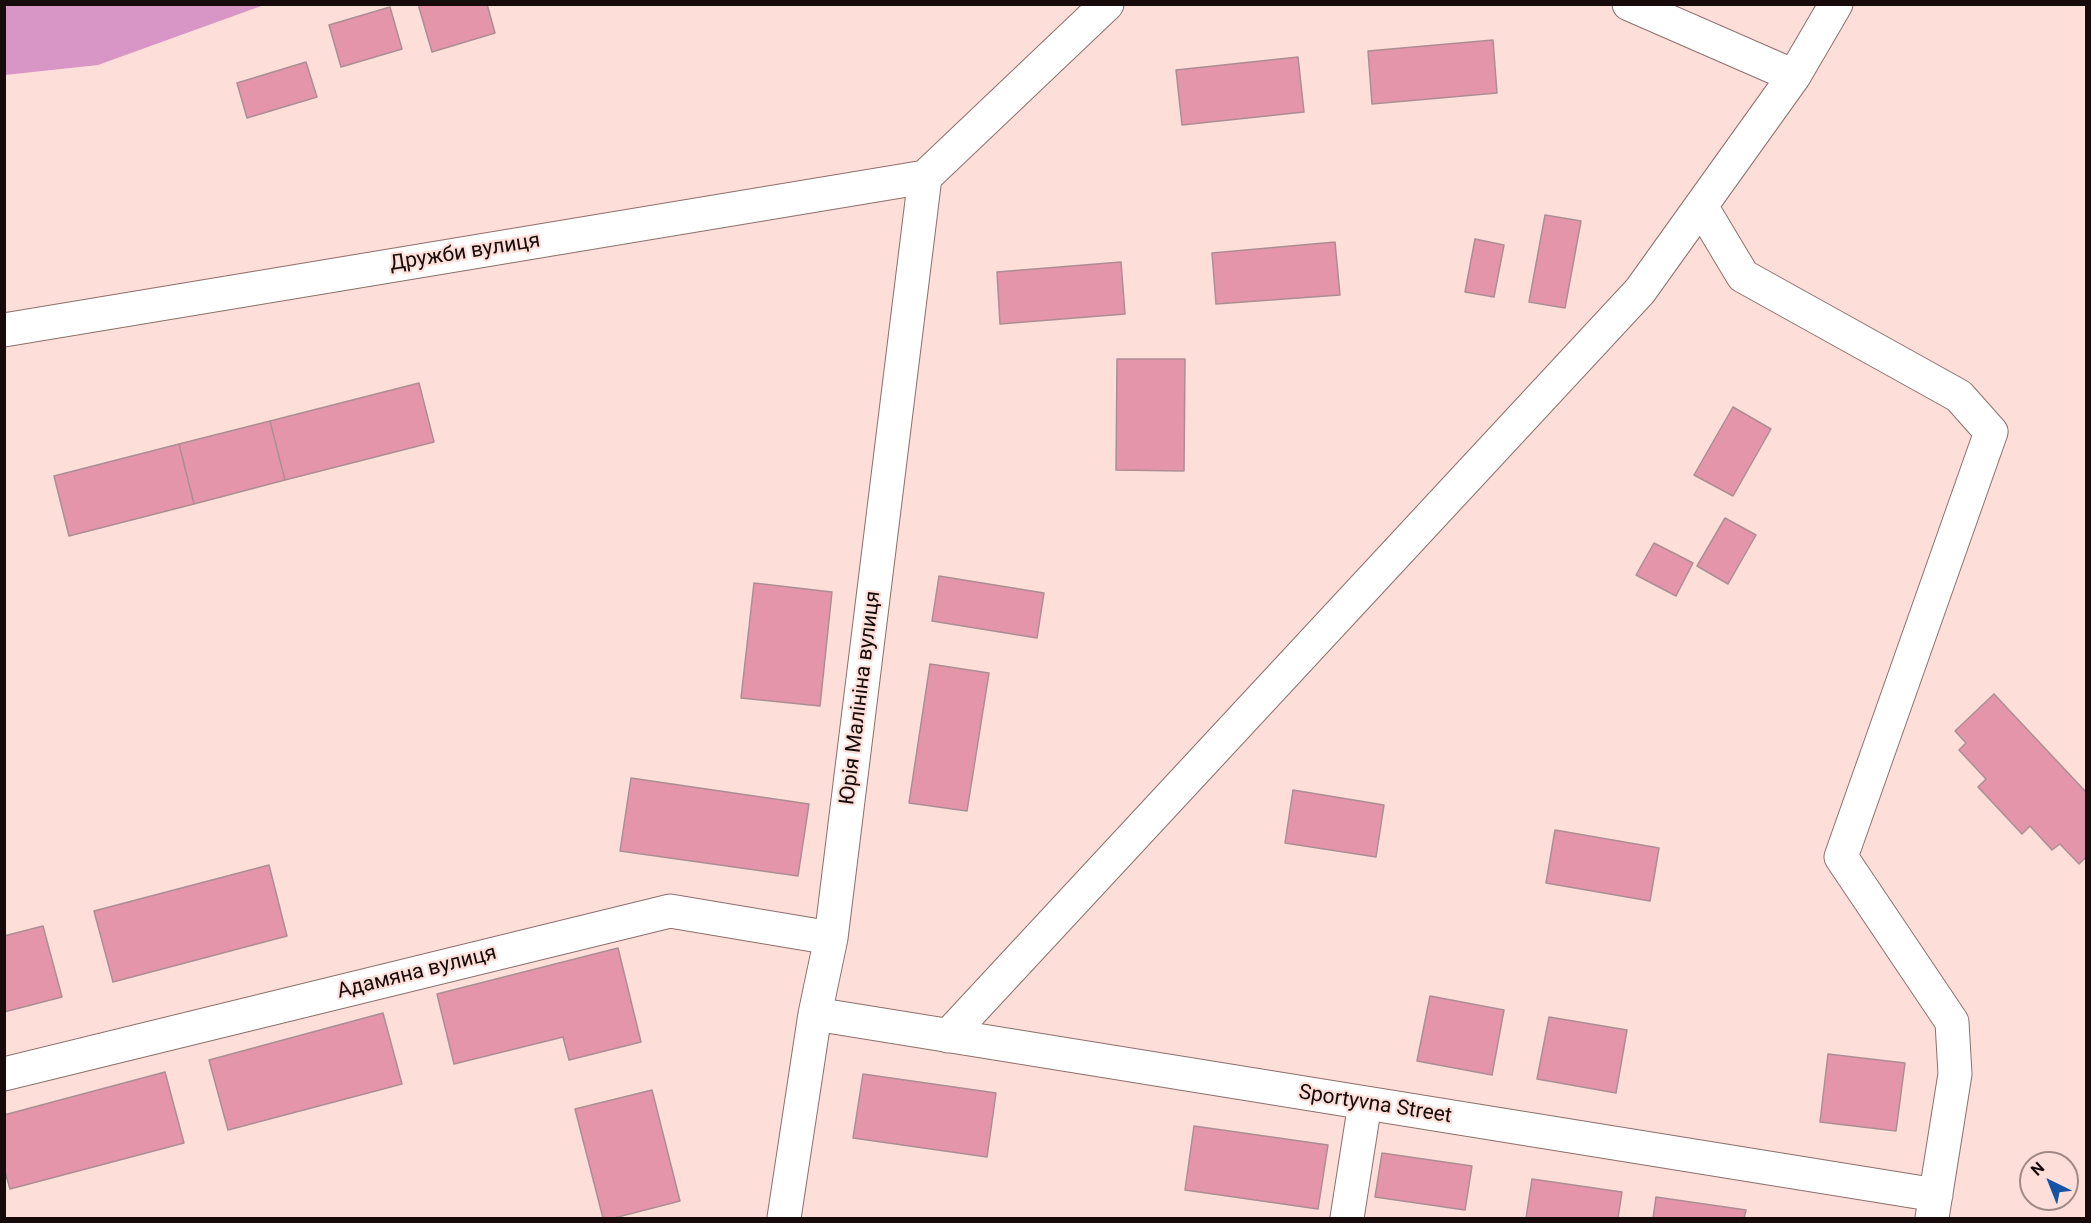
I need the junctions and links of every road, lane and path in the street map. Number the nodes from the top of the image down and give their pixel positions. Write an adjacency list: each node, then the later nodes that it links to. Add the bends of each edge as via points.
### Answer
1 (1107, 4): 5 (street)
2 (1629, 4): 4 (street)
3 (1836, 4): 4 (street)
4 (1794, 76): 6 (street)
5 (925, 177): 7 (street, Дружби вулиця); 8 (street, Юрія Малініна вулиця)
6 (1701, 206): 10 (street, via 1640,291); 13 (street, via 1743,276 1959,396 1991,432 1840,857 1952,1022 1954,1074)
7 (4, 330)
8 (831, 938): 9 (street, Юрія Малініна вулиця); 11 (street, Адамяна вулиця, via 670,911)
9 (815, 1014): 10 (street, Sportyvna Street); 14 (street, Юрія Малініна вулиця)
10 (948, 1036): 12 (street, Sportyvna Street)
11 (4, 1074)
12 (1365, 1103): 13 (street, Sportyvna Street); 15 (street)
13 (1934, 1207)
14 (784, 1218)
15 (1347, 1218)

